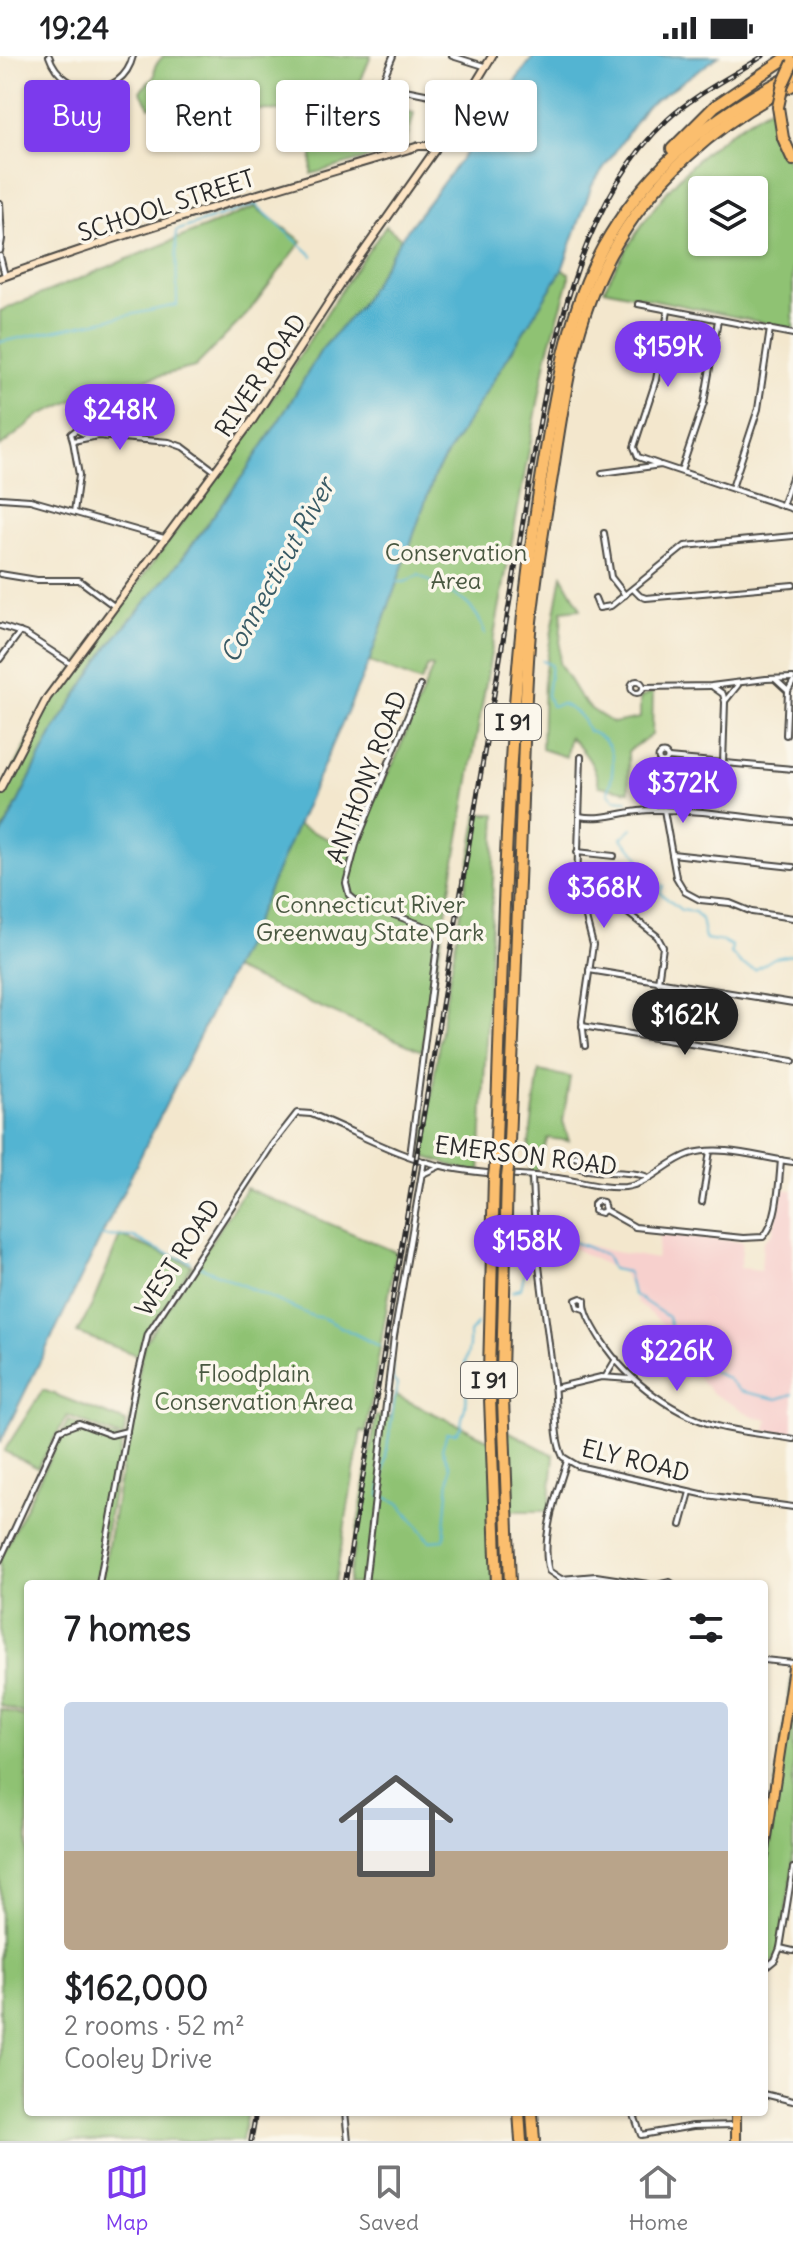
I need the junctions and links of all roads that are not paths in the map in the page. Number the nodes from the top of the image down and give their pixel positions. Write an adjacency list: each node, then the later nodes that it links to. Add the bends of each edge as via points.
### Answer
1 (49, 56): 2 (street, via 66,80 88,89 118,80)
2 (133, 56)
3 (393, 56): 12 (street, via 382,82)
4 (452, 56): 8 (street)
5 (492, 56): 8 (street, RIVER ROAD)
6 (789, 56): 16 (highway, via 705,115 659,163)
7 (793, 62): 15 (highway, bridge, via 778,107)
8 (486, 67): 10 (street, RIVER ROAD)
9 (793, 75): 16 (highway, I 91, via 710,124)
10 (478, 80)
11 (793, 85): 107 (highway, I 91, via 727,123 653,193 604,268 574,351 531,627 502,1373)
12 (425, 94)
13 (425, 146): 19 (street, SCHOOL STREET, via 211,208)
14 (434, 152): 28 (street, RIVER ROAD)
15 (793, 160)
16 (636, 197): 106 (highway, I 91, via 596,260 570,330 529,559 513,714 489,1357)
17 (0, 203): 18 (street)
18 (0, 254): 19 (street)
19 (2, 277)
20 (638, 304): 21 (street)
21 (668, 311): 22 (street); 27 (street, via 655,384 634,446 638,457)
22 (718, 320): 23 (street); 29 (street, via 704,403)
23 (770, 329): 24 (street); 32 (street, via 758,409)
24 (793, 334)
25 (90, 437): 26 (street); 26 (street, via 76,430); 28 (street, via 169,442)
26 (73, 441): 36 (street, via 79,475)
27 (661, 465): 29 (street); 30 (street)
28 (215, 471): 39 (street, RIVER ROAD)
29 (681, 471): 32 (street)
30 (602, 473)
31 (793, 475): 34 (street)
32 (732, 488): 34 (street)
33 (0, 498): 36 (street)
34 (782, 506): 35 (street)
35 (793, 509)
36 (74, 512): 39 (street)
37 (604, 533): 43 (street, via 611,577)
38 (793, 536): 42 (street, via 685,546)
39 (165, 538): 45 (street, RIVER ROAD)
40 (0, 574): 45 (street, via 79,580)
41 (793, 585): 42 (street, via 646,598)
42 (633, 589): 43 (street)
43 (625, 595): 44 (street, via 604,609 597,607)
44 (595, 598)
45 (114, 606): 49 (street, RIVER ROAD)
46 (0, 626): 47 (street)
47 (20, 632): 48 (street); 49 (street)
48 (0, 659)
49 (72, 665): 63 (street, RIVER ROAD, via 36,715)
50 (773, 678): 51 (street); 52 (street); 56 (street)
51 (793, 680): 56 (street)
52 (743, 683): 54 (street); 57 (street)
53 (420, 686): 81 (street, ANTHONY ROAD, via 357,841 346,883 356,901 430,928 438,938)
54 (711, 686): 55 (street); 57 (street)
55 (643, 687)
56 (788, 691): 58 (street)
57 (725, 702): 61 (street)
58 (786, 735)
59 (581, 757): 65 (street)
60 (668, 758): 61 (street)
61 (723, 763): 62 (street)
62 (793, 769)
63 (0, 788)
64 (664, 810): 65 (street); 66 (street); 68 (street)
65 (579, 816): 67 (street)
66 (793, 822)
67 (577, 852): 69 (street); 71 (street)
68 (672, 854): 70 (street); 72 (street, via 677,880 693,897)
69 (614, 856)
70 (793, 867)
71 (583, 909): 73 (street, via 592,939); 74 (street, via 615,903 657,936 663,947)
72 (793, 918)
73 (589, 970): 74 (street); 76 (street)
74 (658, 982): 75 (street)
75 (793, 1003)
76 (582, 1026): 77 (street); 78 (street)
77 (585, 1046)
78 (793, 1061)
79 (302, 1112): 81 (street, EMERSON ROAD); 97 (street, WEST ROAD, via 279,1135 151,1327)
80 (710, 1151): 82 (street, EMERSON ROAD); 89 (street, EMERSON ROAD, via 680,1158); 90 (street)
81 (410, 1156): 83 (street, EMERSON ROAD)
82 (781, 1160): 84 (street, EMERSON ROAD); 91 (street, via 773,1216 763,1237 635,1227)
83 (424, 1161): 85 (street, EMERSON ROAD); 87 (street)
84 (793, 1162)
85 (442, 1166): 87 (street); 88 (street, EMERSON ROAD)
86 (586, 1170): 89 (street)
87 (421, 1176): 105 (street, via 393,1345)
88 (532, 1176): 89 (street, EMERSON ROAD, via 615,1187); 96 (street, ELY ROAD)
89 (649, 1178)
90 (702, 1202)
91 (605, 1210)
92 (584, 1309): 93 (street)
93 (616, 1359): 94 (street); 95 (street)
94 (606, 1376): 95 (street); 96 (street)
95 (634, 1380): 98 (street, via 704,1421)
96 (555, 1388): 99 (street, ELY ROAD, via 559,1448)
97 (127, 1431): 103 (street, via 111,1435 79,1423 60,1430); 104 (street, WEST ROAD)
98 (793, 1439)
99 (567, 1461): 100 (street, ELY ROAD); 108 (street, via 551,1510 549,1571 561,1579)
100 (690, 1492): 101 (street, ELY ROAD); 102 (street)
101 (793, 1507)
102 (681, 1525)
103 (0, 1560)
104 (100, 1580)
105 (365, 1580)
106 (497, 1580)
107 (510, 1580)
108 (622, 1580)
109 (768, 1661): 110 (street)
110 (793, 1665): 111 (main road)
111 (768, 1821)
112 (793, 1868): 113 (street)
113 (786, 1912): 114 (street); 115 (street)
114 (793, 1914)
115 (780, 1948): 116 (street); 117 (street)
116 (793, 1951)
117 (768, 1966)
118 (768, 2095): 119 (street)
119 (793, 2101)
120 (345, 2116): 126 (street)
121 (519, 2116): 127 (highway)
122 (532, 2116): 128 (highway)
123 (634, 2116): 125 (street, via 641,2135)
124 (736, 2116): 125 (main road)
125 (736, 2125): 129 (main road)
126 (348, 2141)
127 (521, 2141)
128 (534, 2141)
129 (736, 2141)

